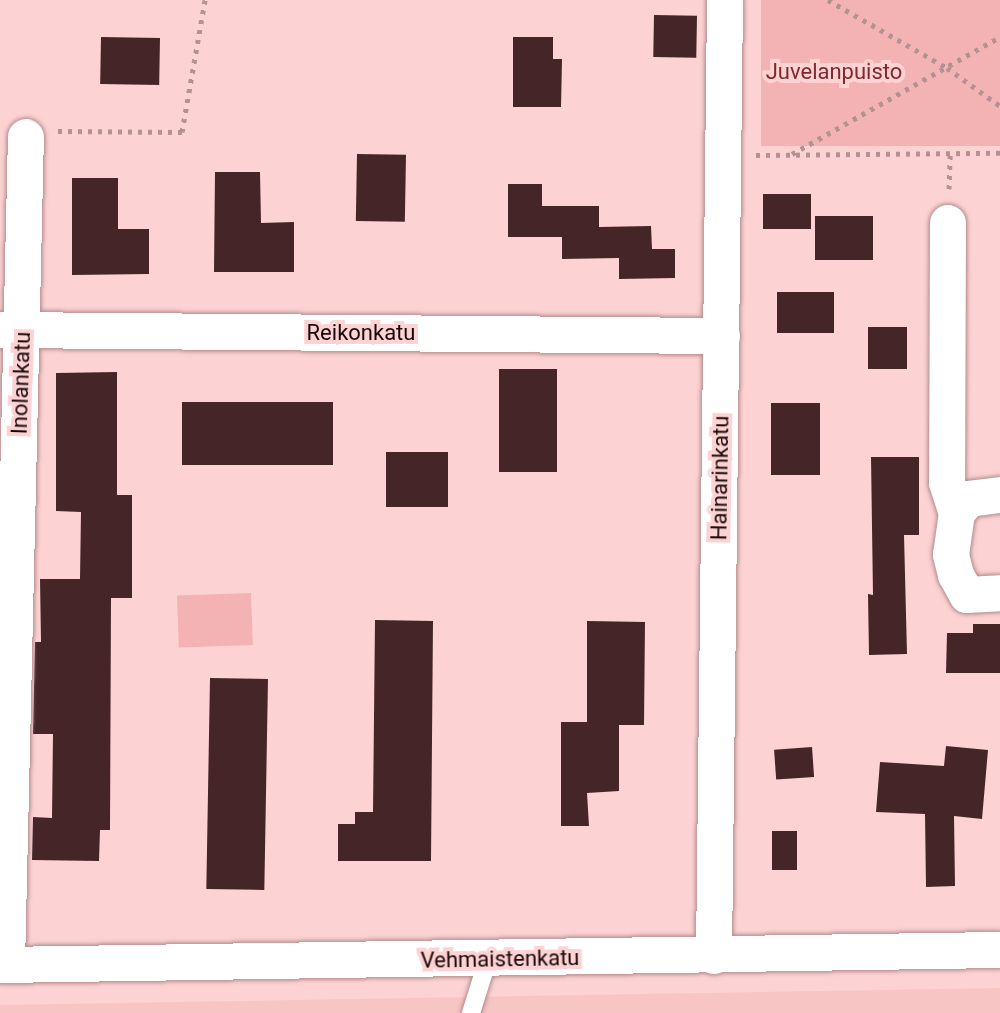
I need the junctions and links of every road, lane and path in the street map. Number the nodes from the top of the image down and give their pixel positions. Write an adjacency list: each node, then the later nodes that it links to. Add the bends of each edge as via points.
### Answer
1 (205, 0): 7 (path, via 182,132 62,130)
2 (725, 0): 9 (street, Hainarinkatu)
3 (828, 0): 5 (path)
4 (1000, 37): 5 (path)
5 (947, 68): 6 (path); 10 (path)
6 (1000, 106)
7 (26, 137): 12 (street, Inolankatu)
8 (1000, 153): 10 (path)
9 (723, 155): 10 (path); 13 (street, Hainarinkatu)
10 (788, 156)
11 (948, 223): 15 (street, via 947,483)
12 (12, 330): 13 (street, Reikonkatu); 20 (street, Inolankatu)
13 (722, 336): 18 (street, Hainarinkatu)
14 (1000, 495): 15 (street, via 969,499)
15 (957, 513): 16 (street, via 951,555 956,575 967,595)
16 (1000, 593)
17 (1000, 950): 18 (street, Vehmaistenkatu)
18 (714, 956): 19 (street, Vehmaistenkatu)
19 (488, 959): 20 (street, Vehmaistenkatu); 21 (lane)
20 (4, 965)
21 (471, 1013)

